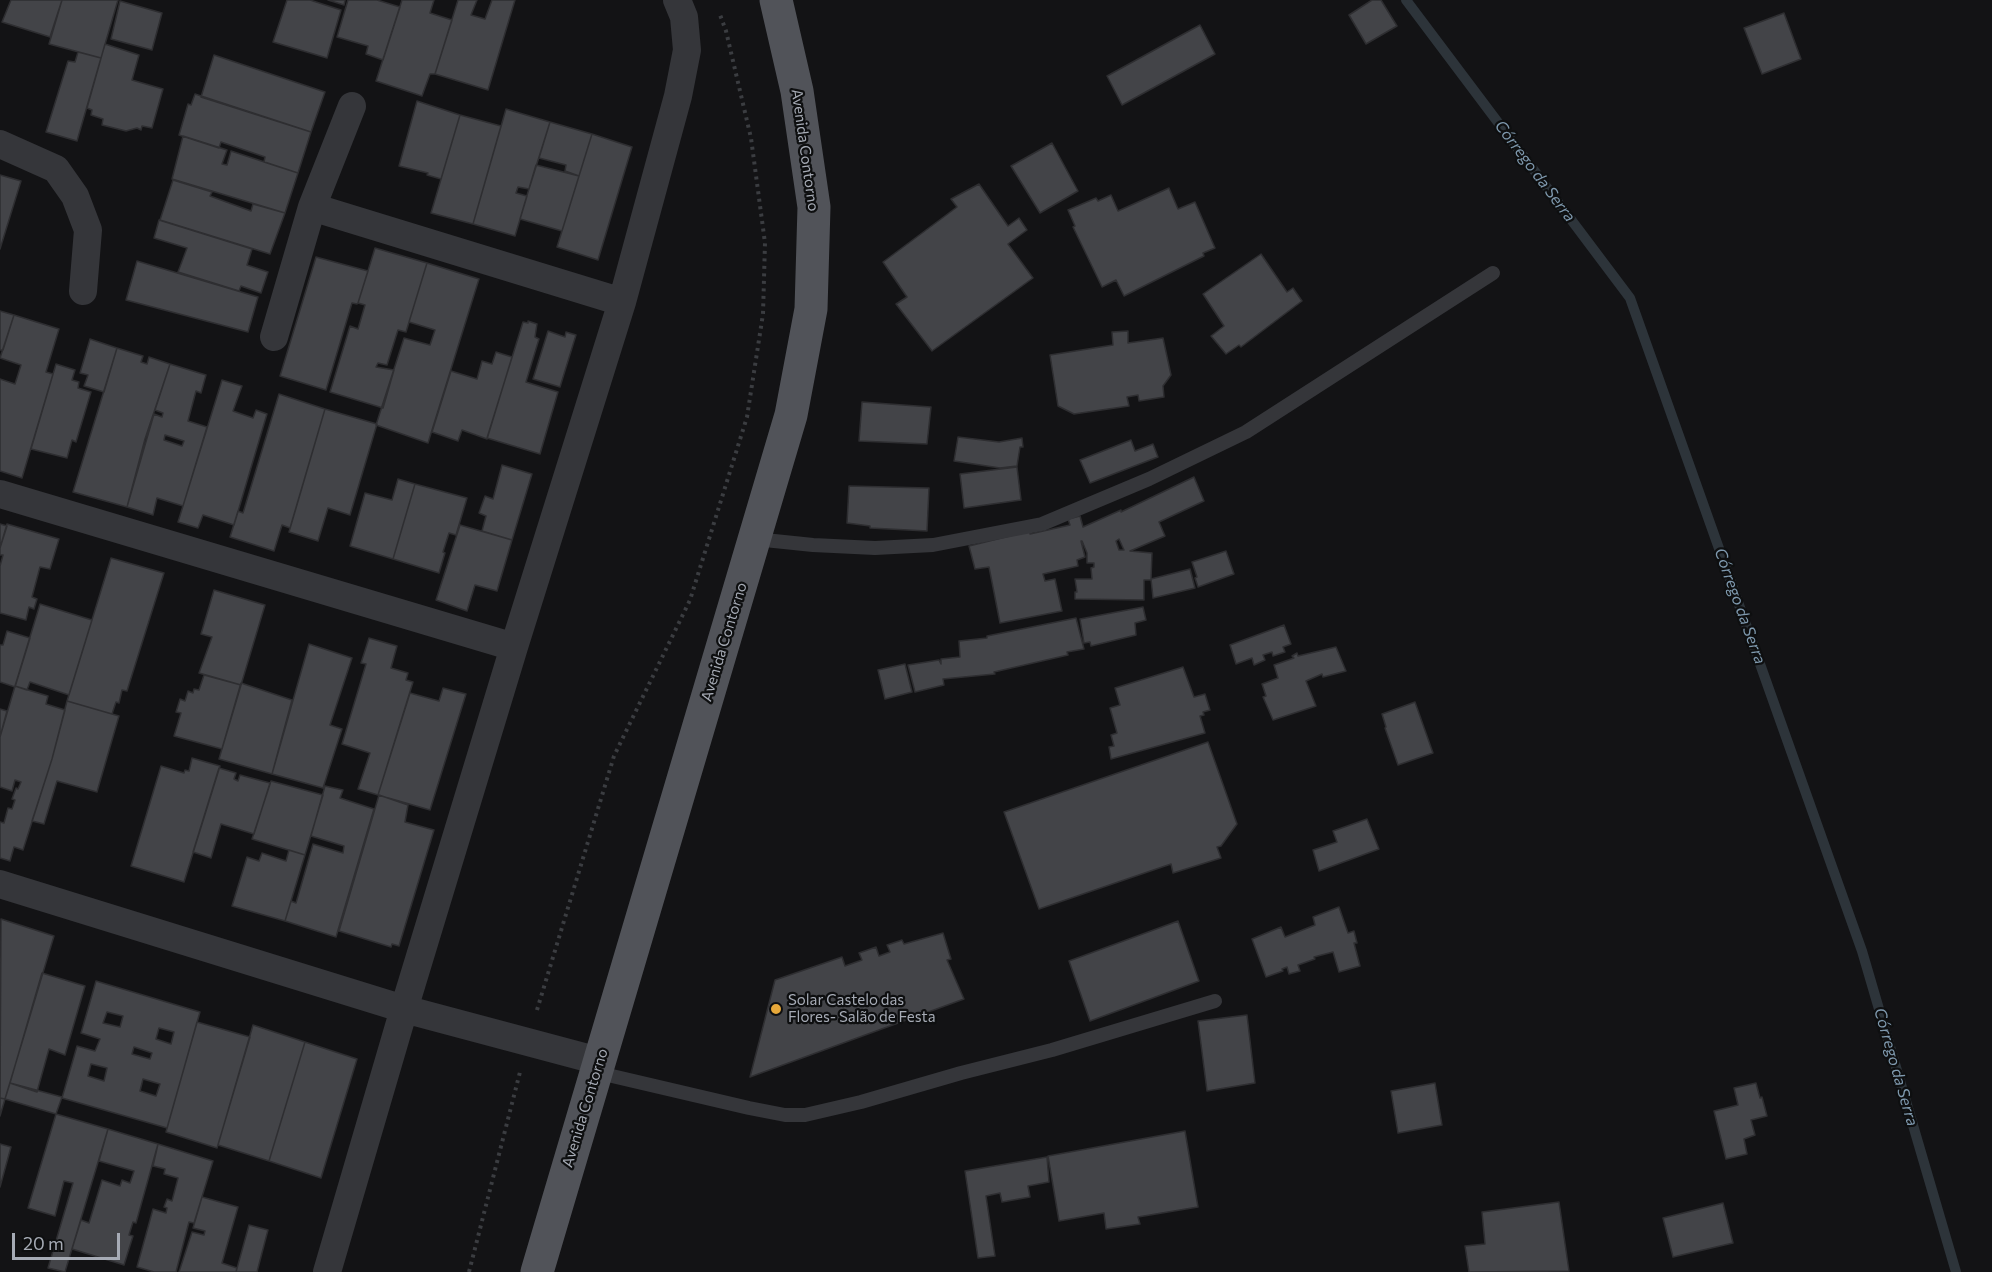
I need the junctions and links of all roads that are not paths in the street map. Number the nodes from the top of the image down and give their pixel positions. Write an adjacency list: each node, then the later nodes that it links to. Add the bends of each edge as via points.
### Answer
1 (677, 0): 8 (street, via 684,17 687,50)
2 (776, 0): 11 (main road, Avenida Contorno, via 797,91 814,207 812,286 791,415)
3 (352, 106): 5 (street)
4 (0, 144): 7 (street, via 56,169 75,196 88,230)
5 (312, 207): 8 (street); 9 (street)
6 (1493, 273): 11 (lane, via 1246,432 1042,524 921,545 864,547)
7 (83, 291)
8 (622, 302): 12 (street)
9 (274, 337)
10 (0, 494): 12 (street)
11 (755, 539): 16 (main road, Avenida Contorno)
12 (514, 647): 15 (street)
13 (0, 884): 15 (street)
14 (1215, 1001): 16 (lane, via 1052,1050 805,1115 758,1110)
15 (404, 1009): 16 (street, via 527,1042); 17 (street)
16 (597, 1067): 18 (main road, Avenida Contorno)
17 (327, 1272)
18 (537, 1272)

